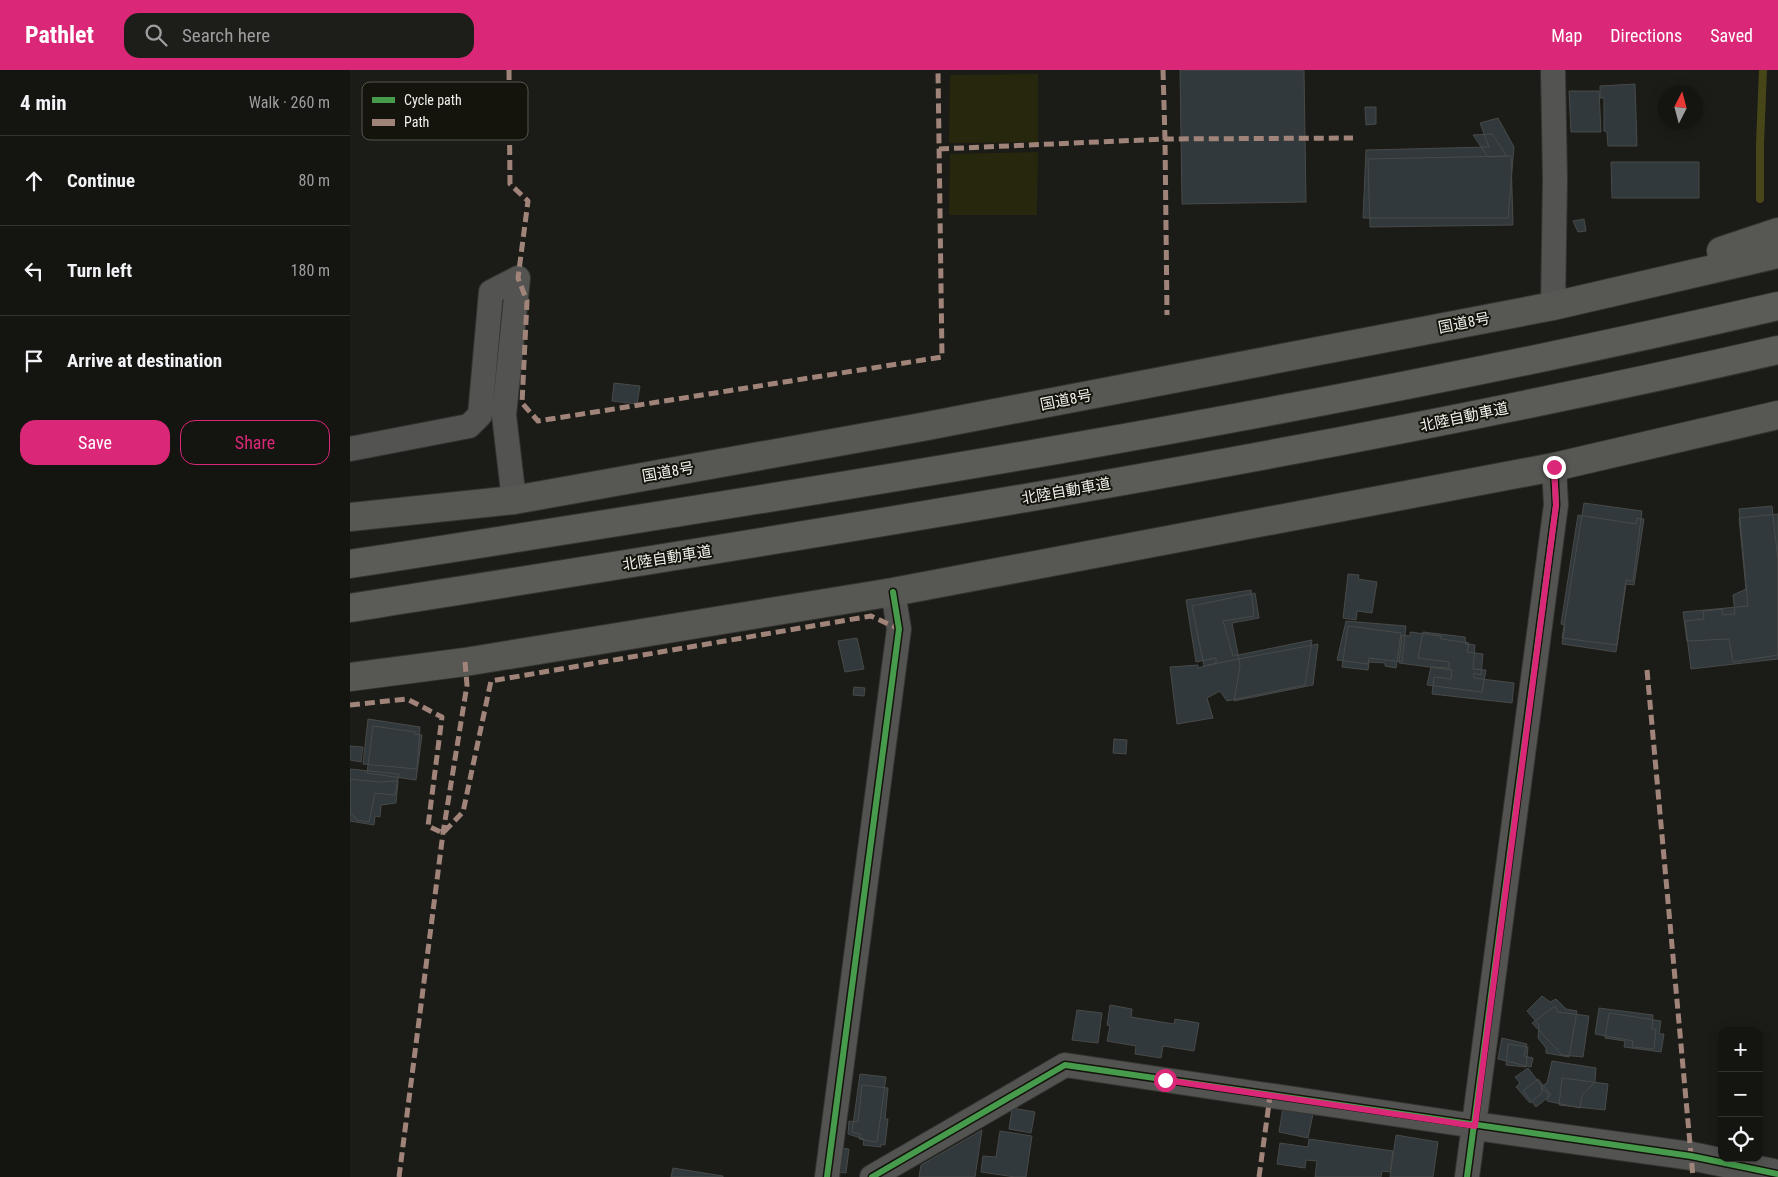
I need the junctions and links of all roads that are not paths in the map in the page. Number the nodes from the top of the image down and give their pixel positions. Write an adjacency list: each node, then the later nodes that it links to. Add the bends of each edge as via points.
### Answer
1 (1553, 70): 4 (street, via 1556,179)
2 (1778, 232): 4 (highway)
3 (1778, 254): 4 (highway, 国道8号)
4 (1553, 306): 12 (highway, 国道8号, via 932,425)
5 (1778, 306): 14 (highway, via 1659,334 1363,394 1042,452)
6 (1778, 350): 16 (highway, 北陸自動車道, via 1370,436 732,548)
7 (1778, 414): 9 (highway)
8 (1778, 430): 9 (highway)
9 (1674, 439): 11 (highway)
10 (350, 449): 12 (street, via 469,426 480,415 491,292 518,278 504,415)
11 (1554, 467): 15 (highway); 18 (street, via 1556,505)
12 (514, 500): 13 (highway, 国道8号)
13 (350, 517)
14 (350, 564)
15 (893, 592): 17 (highway, via 475,660); 20 (street, via 899,629)
16 (350, 608)
17 (350, 677)
18 (1475, 1126): 19 (street, via 1691,1156); 21 (street, via 1065,1065); 22 (street)
19 (1778, 1174)
20 (827, 1177)
21 (872, 1177)
22 (1467, 1177)

